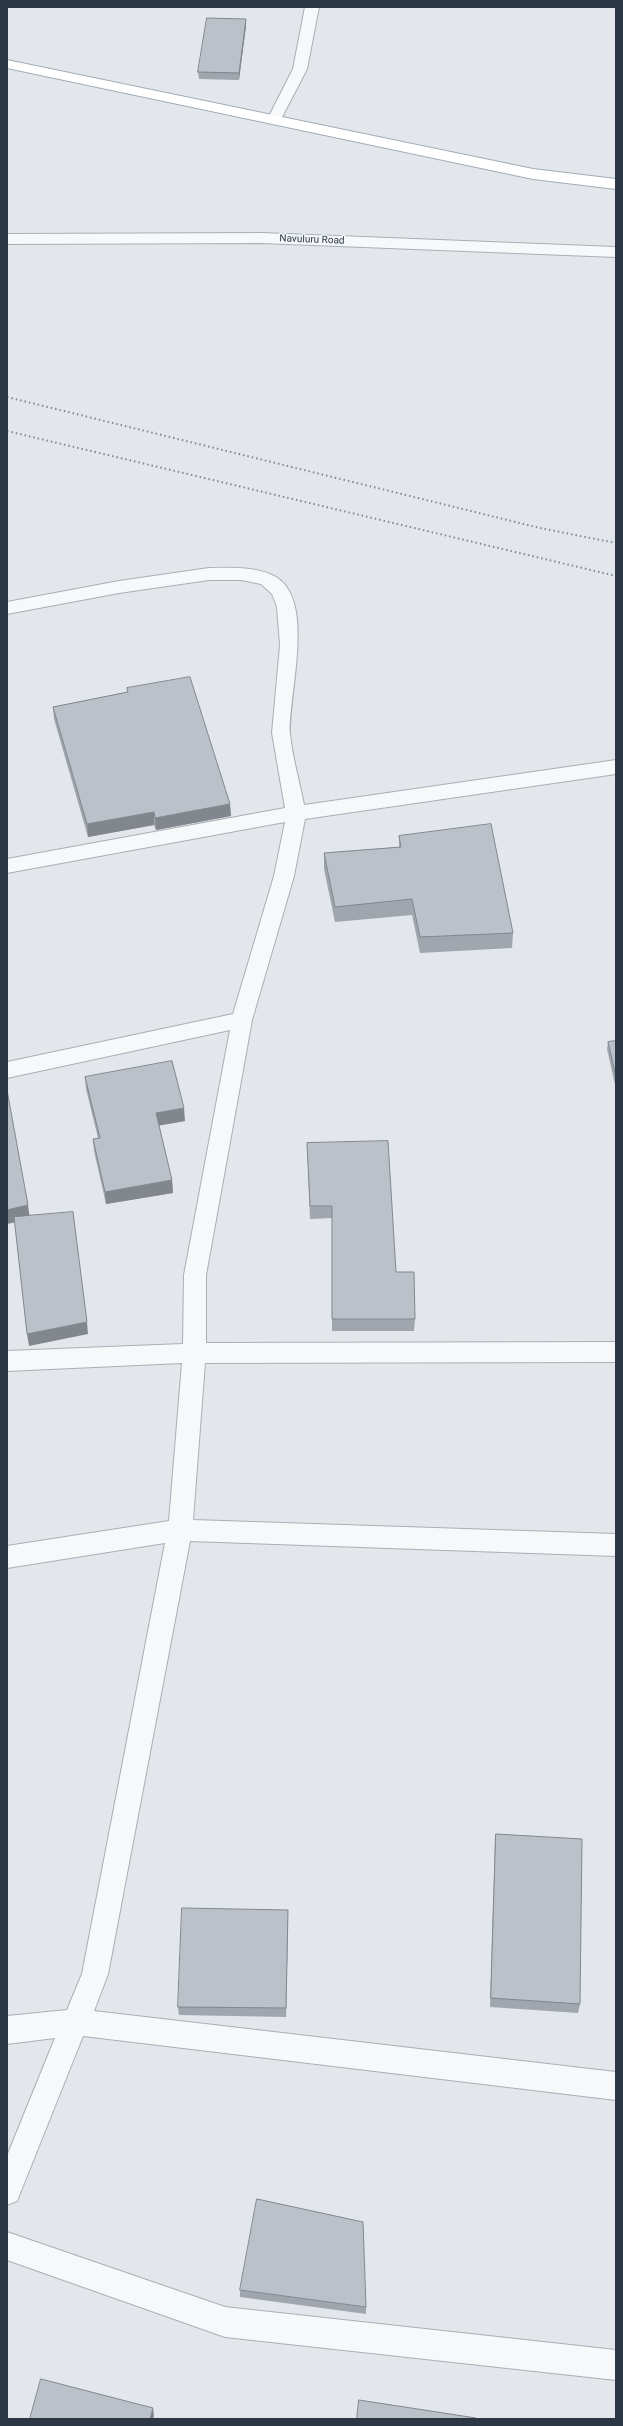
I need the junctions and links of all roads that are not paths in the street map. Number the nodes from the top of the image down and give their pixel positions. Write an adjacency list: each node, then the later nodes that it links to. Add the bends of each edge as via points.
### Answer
1 (312, 7): 3 (street, via 300,69)
2 (7, 64): 3 (main road)
3 (274, 120): 4 (main road, via 533,174)
4 (616, 184)
5 (7, 239): 6 (street, Navuluru Road, via 262,238)
6 (616, 252)
7 (7, 608): 9 (street, via 119,587 209,574 241,574 267,579 280,591 286,607 288,645 281,733)
8 (616, 767): 9 (street)
9 (296, 813): 10 (street); 11 (street, via 284,876)
10 (7, 866)
11 (242, 1020): 12 (street); 14 (street, via 195,1275)
12 (7, 1070)
13 (616, 1352): 14 (street)
14 (194, 1353): 15 (street); 16 (street)
15 (7, 1361)
16 (180, 1530): 17 (street); 18 (street); 19 (street, via 95,1974)
17 (616, 1545)
18 (7, 1557)
19 (76, 2022): 20 (street); 21 (street); 22 (street)
20 (7, 2030)
21 (616, 2086)
22 (7, 2191)
23 (7, 2246): 24 (street, via 225,2322)
24 (616, 2366)

